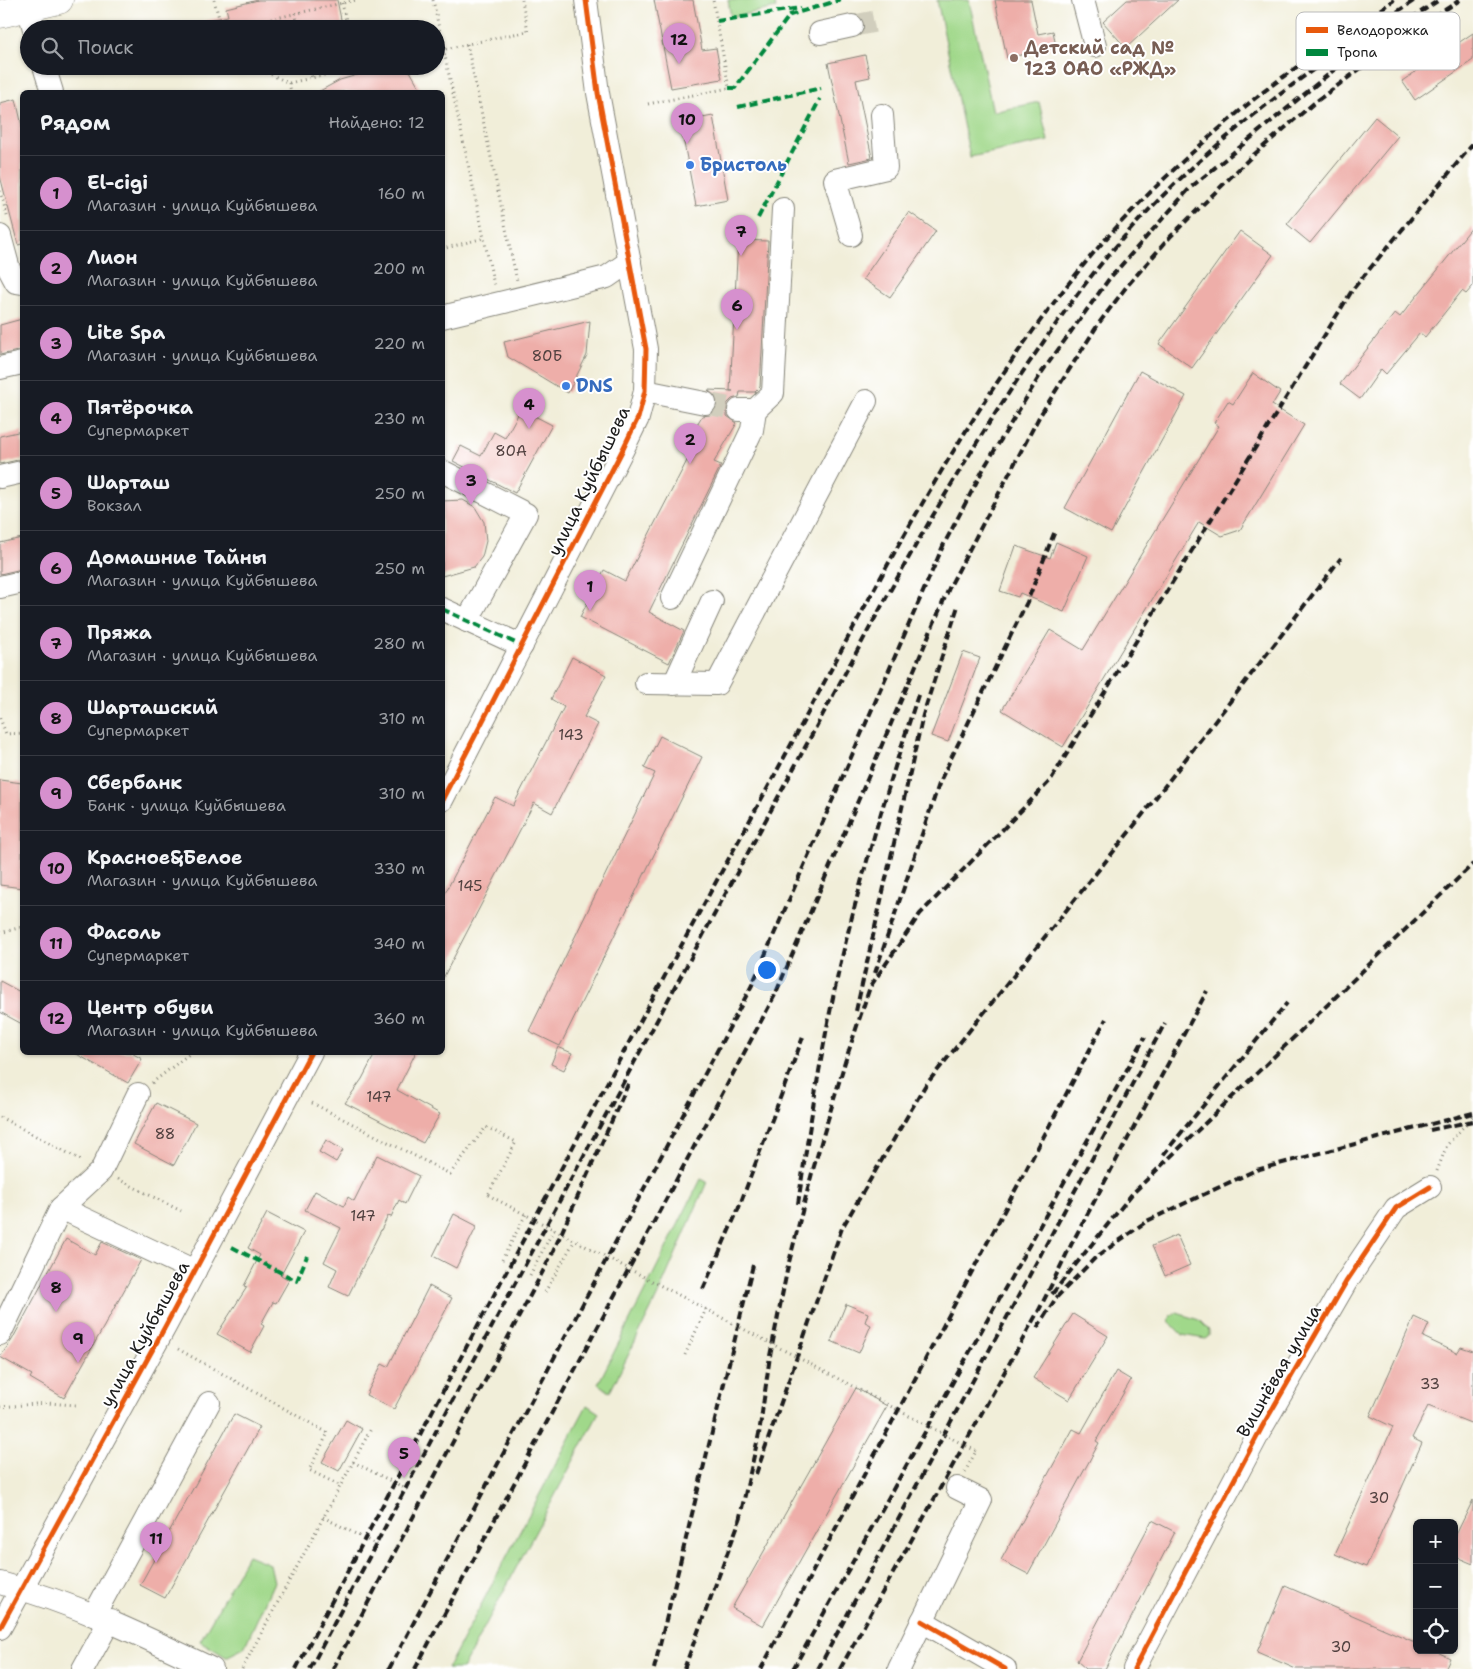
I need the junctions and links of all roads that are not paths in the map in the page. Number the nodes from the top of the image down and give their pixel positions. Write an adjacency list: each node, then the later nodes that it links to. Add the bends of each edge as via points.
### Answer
1 (59, 0): 5 (main road)
2 (586, 0): 15 (street, улица Куйбышева, via 598,93)
3 (1090, 5): 8 (street)
4 (0, 14): 5 (main road)
5 (31, 18)
6 (852, 26): 7 (street)
7 (820, 33)
8 (1095, 46)
9 (47, 75): 10 (street)
10 (51, 90)
11 (882, 115): 13 (street, via 886,168 835,180)
12 (783, 210): 28 (street, via 773,393 747,410 752,430)
13 (851, 235)
14 (0, 236): 16 (street, via 9,269 16,282)
15 (630, 261): 17 (street, via 607,277); 20 (street, улица Куйбышева, via 646,349)
16 (20, 283)
17 (445, 316)
18 (20, 363): 19 (street)
19 (0, 368)
20 (645, 392): 22 (street); 32 (street, улица Куйбышева, via 638,418 623,449)
21 (866, 401): 34 (street, via 717,684)
22 (705, 403)
23 (20, 473): 25 (street)
24 (445, 474): 31 (street, via 526,514)
25 (0, 478)
26 (20, 582): 27 (street)
27 (0, 587)
28 (672, 598)
29 (712, 601): 34 (street)
30 (445, 610): 31 (street)
31 (467, 620): 32 (street)
32 (522, 646): 35 (street, улица Куйбышева)
33 (646, 683): 34 (street)
34 (674, 684)
35 (445, 794)
36 (309, 1055): 40 (street, улица Куйбышева)
37 (138, 1094): 39 (street, via 100,1171)
38 (1430, 1187): 52 (street, Вишнёвая улица, via 1396,1208 1346,1282 1262,1428)
39 (61, 1208): 40 (street); 41 (street)
40 (195, 1271): 44 (street, улица Куйбышева)
41 (0, 1334)
42 (209, 1403): 45 (street)
43 (958, 1488): 46 (street, via 980,1500)
44 (10, 1586): 45 (street); 47 (street, улица Куйбышева)
45 (102, 1617): 48 (street); 49 (street)
46 (922, 1621): 50 (street); 51 (street)
47 (0, 1628)
48 (83, 1669)
49 (212, 1669)
50 (899, 1669)
51 (1005, 1669)
52 (1134, 1669)

